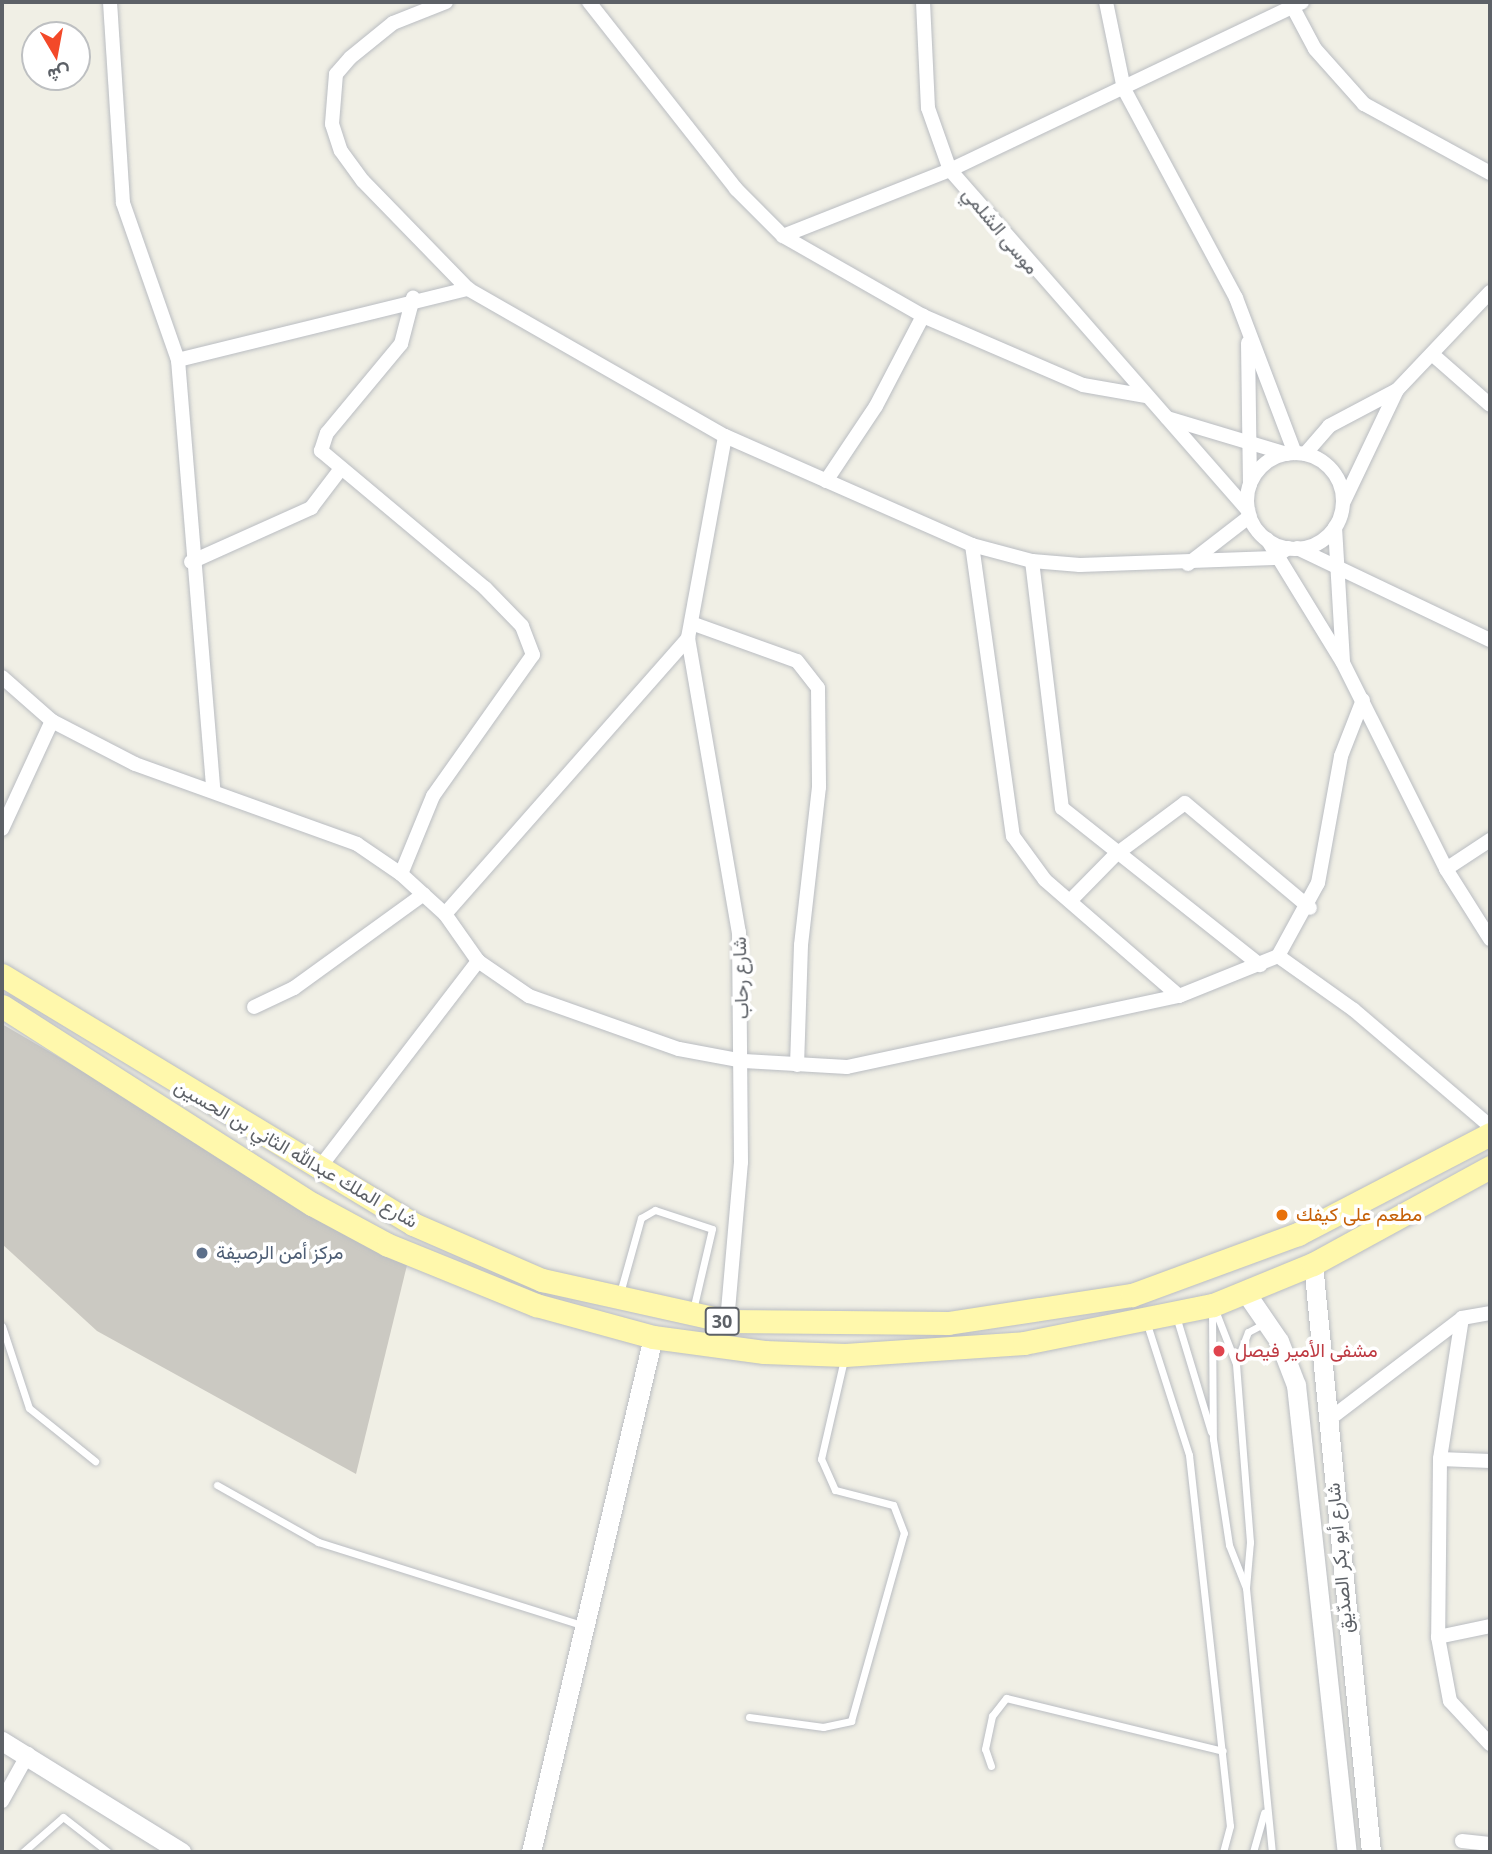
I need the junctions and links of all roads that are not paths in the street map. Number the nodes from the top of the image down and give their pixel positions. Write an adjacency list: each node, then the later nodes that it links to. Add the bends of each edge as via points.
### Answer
1 (110, 2): 17 (street, via 123,202)
2 (446, 2): 11 (street, via 393,23 350,58 336,74 331,124 341,151 363,181)
3 (589, 2): 10 (street, via 736,189)
4 (923, 2): 8 (street, موسى الشلمي, via 928,108)
5 (1107, 2): 7 (street)
6 (1294, 3): 7 (street); 9 (street, via 1315,49 1364,104)
7 (1124, 89): 8 (street); 15 (street, via 1210,246)
8 (950, 170): 10 (street); 19 (street, موسى الشلمي)
9 (1490, 173)
10 (783, 236): 14 (street)
11 (468, 289): 13 (street); 22 (street)
12 (1490, 292): 16 (street)
13 (413, 298): 17 (street); 25 (street, via 389,363 323,440 323,457)
14 (923, 316): 19 (street, via 1083,385); 26 (street)
15 (1248, 331): 23 (street); 24 (street)
16 (1433, 354): 18 (street); 20 (street)
17 (178, 360): 36 (street)
18 (1397, 390): 24 (street, via 1329,426); 28 (street)
19 (1146, 396): 21 (street, موسى الشلمي)
20 (1490, 405)
21 (1167, 418): 23 (street); 29 (street, موسى الشلمي)
22 (725, 436): 26 (street); 39 (street)
23 (1251, 439): 24 (street); 27 (street)
24 (1296, 454): 27 (street, via 1266,463); 28 (street, via 1333,472)
25 (340, 470): 36 (street, via 310,508); 51 (street, via 399,512 485,588 522,626 533,655 433,796)
26 (826, 481): 32 (street)
27 (1250, 487): 29 (street)
28 (1343, 504): 30 (street)
29 (1249, 513): 31 (street); 37 (street)
30 (1335, 527): 33 (street, via 1319,542); 38 (street)
31 (1267, 539): 33 (street); 34 (street)
32 (972, 545): 35 (street); 53 (street, via 1013,836 1045,880)
33 (1292, 548): 34 (street); 38 (street)
34 (1274, 558): 37 (street); 42 (street)
35 (1032, 561): 37 (street); 49 (street, via 1059,803)
36 (191, 562): 46 (street)
37 (1188, 564)
38 (1340, 569): 41 (street); 42 (street)
39 (694, 624): 40 (street); 65 (street, via 797,661 818,688 819,787 801,945)
40 (688, 638): 55 (street); 64 (street, شارع رحاب, via 735,879)
41 (1490, 640)
42 (1343, 663): 44 (street)
43 (2, 676): 45 (street)
44 (1363, 700): 50 (street); 54 (street, via 1341,756 1328,851)
45 (52, 721): 46 (street, via 135,764); 47 (street)
46 (213, 790): 51 (street, via 316,826)
47 (2, 829)
48 (1490, 840): 50 (street)
49 (1115, 855): 53 (street); 54 (street, via 1179,805 1191,804); 59 (street)
50 (1446, 870): 56 (street)
51 (401, 874): 52 (street)
52 (424, 894): 55 (street); 63 (street, via 304,981)
53 (1070, 901): 61 (street)
54 (1310, 908): 57 (street)
55 (445, 914): 58 (street)
56 (1490, 939)
57 (1278, 956): 59 (street); 67 (street, via 1354,1010)
58 (478, 961): 64 (street, via 553,1005 679,1049); 71 (street)
59 (1260, 965): 61 (street)
60 (2, 975): 66 (main road, شارع الملك عبدالله الثاني بن الحسين / 30)
61 (1179, 996): 65 (street, via 894,1062)
62 (2, 1006): 69 (main road, شارع الملك عبدالله الثاني بن الحسين / 30)
63 (254, 1007)
64 (744, 1061): 65 (street); 82 (street, شارع رحاب)
65 (797, 1065)
66 (219, 1110): 69 (main road); 71 (main road, شارع الملك عبدالله الثاني بن الحسين / 30)
67 (1490, 1126)
68 (1490, 1134): 73 (main road, شارع الملك عبدالله الثاني بن الحسين / 30, via 1298,1234)
69 (204, 1135): 85 (main road, شارع الملك عبدالله الثاني بن الحسين / 30, via 312,1204 466,1280)
70 (1490, 1167): 72 (main road, شارع الملك عبدالله الثاني بن الحسين / 30)
71 (317, 1171): 75 (main road, شارع الملك عبدالله الثاني بن الحسين / 30, via 413,1224 542,1280)
72 (1313, 1264): 74 (main road, شارع الملك عبدالله الثاني بن الحسين / 30); 88 (street, شارع أبو بكر الصدّيق)
73 (1202, 1273): 76 (main road); 82 (main road, شارع الملك عبدالله الثاني بن الحسين / 30, via 1132,1295 972,1321 849,1326)
74 (1246, 1293): 76 (main road, شارع الملك عبدالله الثاني بن الحسين / 30); 83 (street, شارع أبو بكر الصدّيق)
75 (618, 1300): 79 (main road, شارع الملك عبدالله الثاني بن الحسين / 30); 79 (lane, via 641,1218 655,1210 712,1229)
76 (1213, 1305): 77 (main road, شارع الملك عبدالله الثاني بن الحسين / 30); 87 (lane); 89 (lane)
77 (1174, 1313): 81 (main road, شارع الملك عبدالله الثاني بن الحسين / 30); 89 (lane)
78 (1490, 1313): 80 (street)
79 (691, 1317): 82 (main road, شارع الملك عبدالله الثاني بن الحسين / 30)
80 (1462, 1318): 88 (street); 90 (street)
81 (1146, 1320): 86 (main road, شارع الملك عبدالله الثاني بن الحسين / 30, via 1024,1343); 101 (lane, via 1189,1455)
82 (727, 1321)
83 (1267, 1324): 87 (lane, via 1248,1332); 115 (street, شارع أبو بكر الصدّيق, via 1296,1385)
84 (2, 1326): 91 (lane, via 29,1408)
85 (653, 1337): 86 (main road, شارع الملك عبدالله الثاني بن الحسين / 30, via 764,1352); 95 (street)
86 (845, 1355): 98 (lane, via 821,1459 835,1490 892,1504 904,1533 851,1721 823,1727)
87 (1236, 1364): 94 (lane, via 1250,1542)
88 (1327, 1421): 116 (street, شارع أبو بكر الصدّيق)
89 (1213, 1439): 94 (lane, via 1229,1545)
90 (1440, 1459): 92 (street); 97 (street)
91 (95, 1461)
92 (1490, 1461)
93 (217, 1485): 95 (lane, via 318,1542)
94 (1246, 1588): 105 (lane)
95 (584, 1626): 111 (street)
96 (1490, 1626): 97 (street)
97 (1438, 1637): 100 (street, via 1450,1701)
98 (749, 1717)
99 (2, 1741): 102 (street)
100 (1490, 1744)
101 (1223, 1751): 103 (lane, via 1006,1698 992,1716 985,1749); 112 (lane, via 1230,1826)
102 (28, 1754): 104 (street); 110 (street)
103 (991, 1766)
104 (4, 1793)
105 (1265, 1809): 113 (lane); 114 (lane)
106 (1462, 1842): 107 (street)
107 (1490, 1844)
108 (23, 1852): 109 (lane, via 63,1817)
109 (108, 1852)
110 (181, 1852)
111 (531, 1852)
112 (1223, 1852)
113 (1253, 1852)
114 (1270, 1852)
115 (1347, 1852)
116 (1371, 1852)

